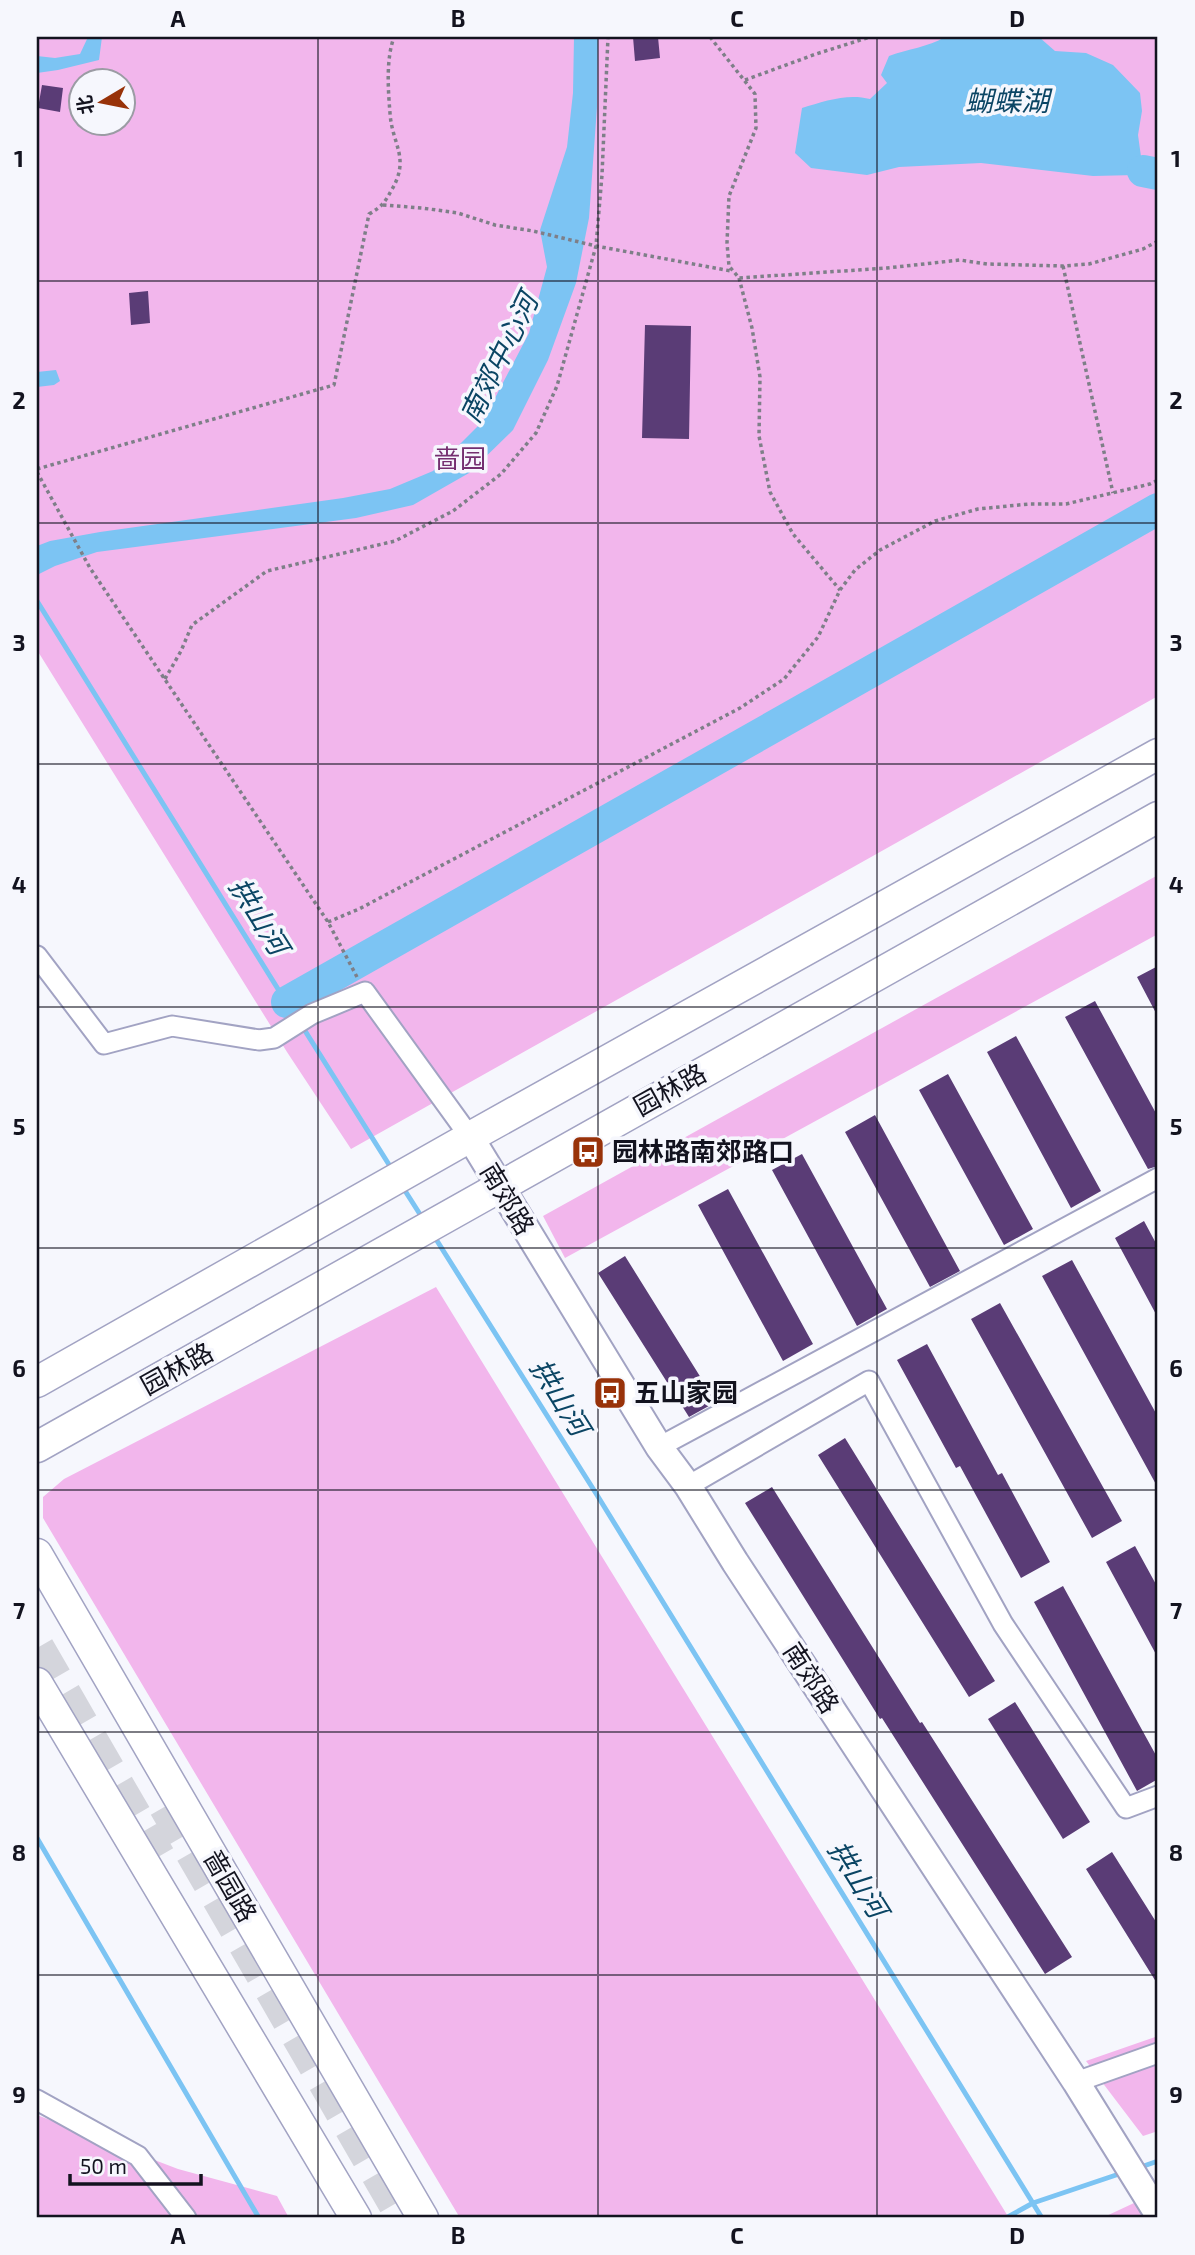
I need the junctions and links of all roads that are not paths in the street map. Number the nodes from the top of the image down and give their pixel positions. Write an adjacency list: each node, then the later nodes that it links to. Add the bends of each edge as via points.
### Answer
1 (1158, 754): 4 (main road)
2 (1158, 817): 6 (main road, 园林路)
3 (37, 956): 4 (street, via 104,1044 172,1026 259,1040 274,1038 312,1014 365,992)
4 (470, 1137): 6 (street, 南郊路); 7 (main road)
5 (1158, 1178): 9 (street)
6 (499, 1187): 8 (main road, 园林路); 9 (street, 南郊路)
7 (37, 1382)
8 (37, 1447)
9 (659, 1447): 10 (street, 南郊路)
10 (688, 1486): 13 (street, via 869,1381 1003,1624 1126,1808); 15 (street, 南郊路)
11 (37, 1554): 20 (main road, 啬园路)
12 (37, 1683): 19 (main road)
13 (1158, 1796)
14 (1158, 2053): 15 (street)
15 (1076, 2082): 17 (street, 南郊路)
16 (37, 2100): 18 (street, via 138,2156)
17 (1158, 2214)
18 (186, 2218)
19 (356, 2218)
20 (423, 2218)

